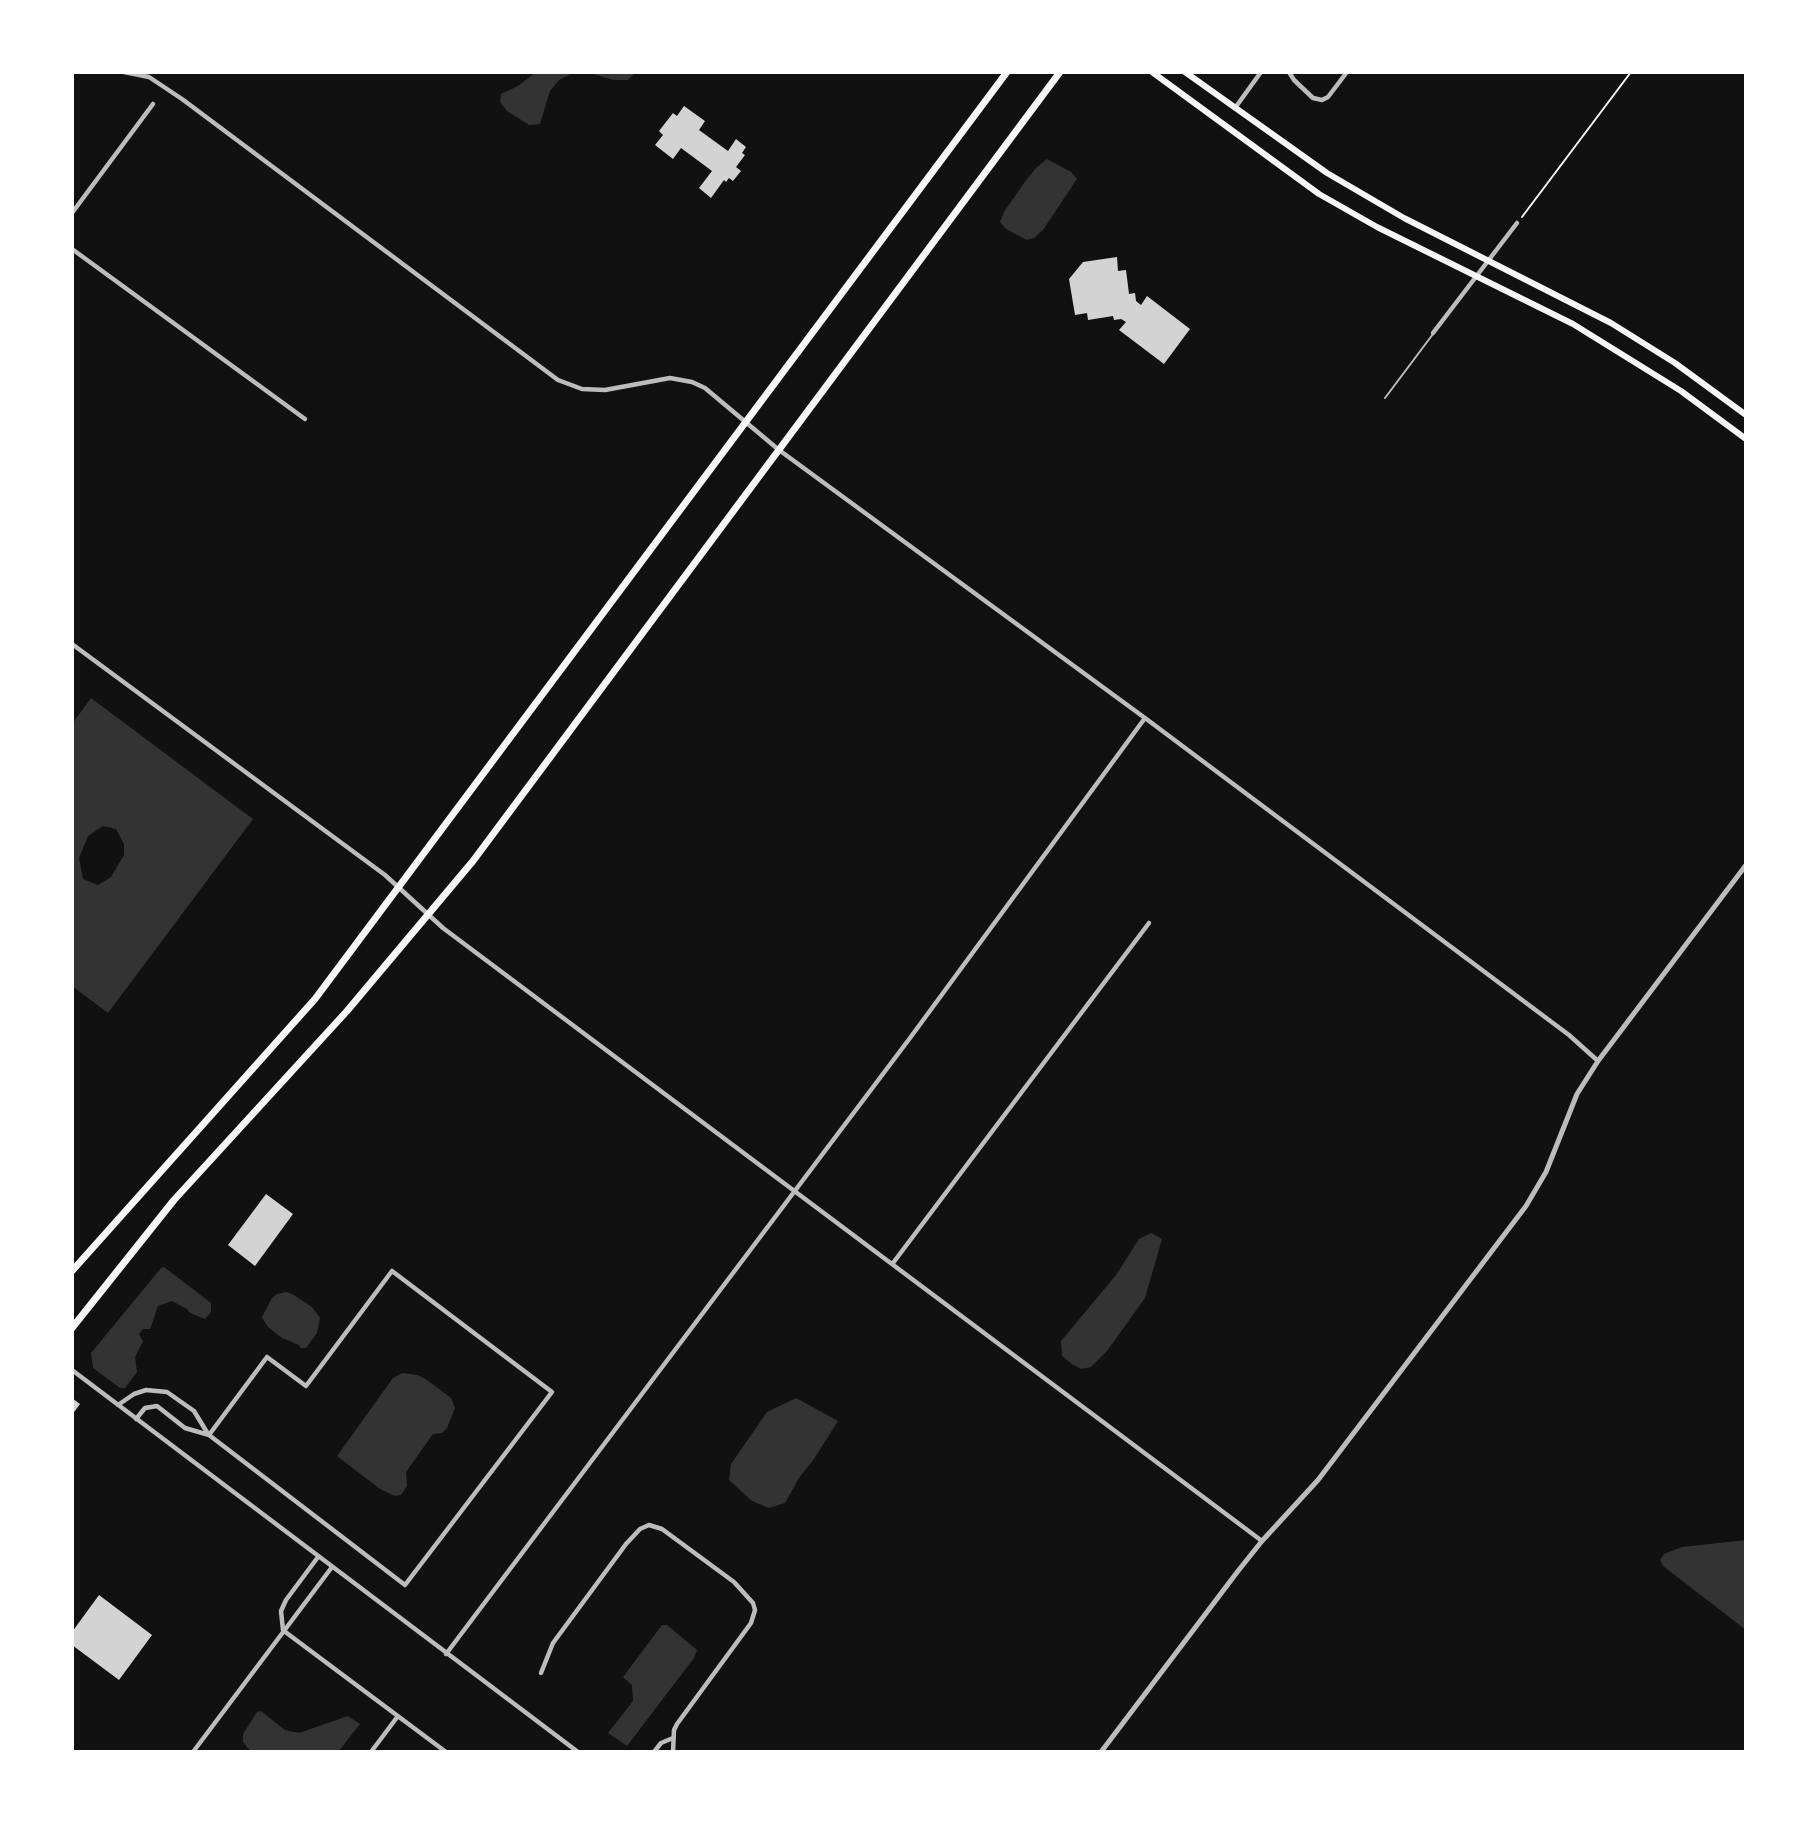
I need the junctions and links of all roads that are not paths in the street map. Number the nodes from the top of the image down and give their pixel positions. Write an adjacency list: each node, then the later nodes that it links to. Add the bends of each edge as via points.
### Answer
1 (124, 72): 20 (street, via 149,77 182,99 558,380 582,389 605,390 670,378 692,382)
2 (1007, 72): 20 (main road)
3 (1060, 72): 22 (main road)
4 (1152, 72): 15 (main road, via 1319,194)
5 (1185, 72): 10 (main road)
6 (1261, 72): 10 (street)
7 (1289, 72): 8 (street, via 1313,98 1322,100)
8 (1347, 72)
9 (153, 104): 11 (street)
10 (1234, 108): 14 (main road, via 1327,173)
11 (72, 213)
12 (1517, 223): 14 (street)
13 (72, 249): 19 (street)
14 (1489, 261): 15 (street); 18 (main road, via 1621,330)
15 (1477, 277): 16 (street); 21 (main road, via 1573,324 1681,391)
16 (1433, 333): 17 (lane)
17 (1385, 398)
18 (1746, 415)
19 (306, 419)
20 (748, 422): 22 (street); 26 (main road)
21 (1746, 439)
22 (779, 450): 24 (street); 27 (main road)
23 (72, 644): 26 (street)
24 (1146, 718): 29 (street); 30 (street)
25 (1746, 865): 29 (street)
26 (400, 888): 27 (street); 32 (main road, via 295,1023)
27 (429, 915): 30 (street); 33 (main road, via 174,1200)
28 (1149, 923): 31 (street)
29 (1598, 1061): 38 (street, via 1577,1094 1546,1172 1526,1206 1318,1480)
30 (794, 1190): 31 (street); 42 (street)
31 (893, 1264): 38 (street)
32 (72, 1271)
33 (72, 1328)
34 (72, 1370): 35 (street)
35 (118, 1405): 36 (street); 37 (street, via 146,1390 167,1392 194,1411)
36 (136, 1419): 37 (street, via 145,1408 157,1406 185,1429); 39 (street)
37 (209, 1435): 37 (street, via 267,1357 306,1386 392,1271 552,1392 405,1585)
38 (1262, 1541): 52 (street)
39 (318, 1557): 40 (street); 41 (street, via 286,1600 281,1611)
40 (332, 1567): 41 (street); 42 (street)
41 (284, 1631): 44 (street); 46 (street)
42 (446, 1654): 49 (street)
43 (541, 1672): 45 (street, via 553,1643 626,1544 649,1525 663,1529 734,1582 755,1610 751,1623 677,1724)
44 (398, 1716): 47 (street); 48 (street)
45 (673, 1738): 50 (street); 51 (street)
46 (193, 1752)
47 (372, 1752)
48 (446, 1752)
49 (578, 1752)
50 (654, 1752)
51 (673, 1752)
52 (1101, 1752)

